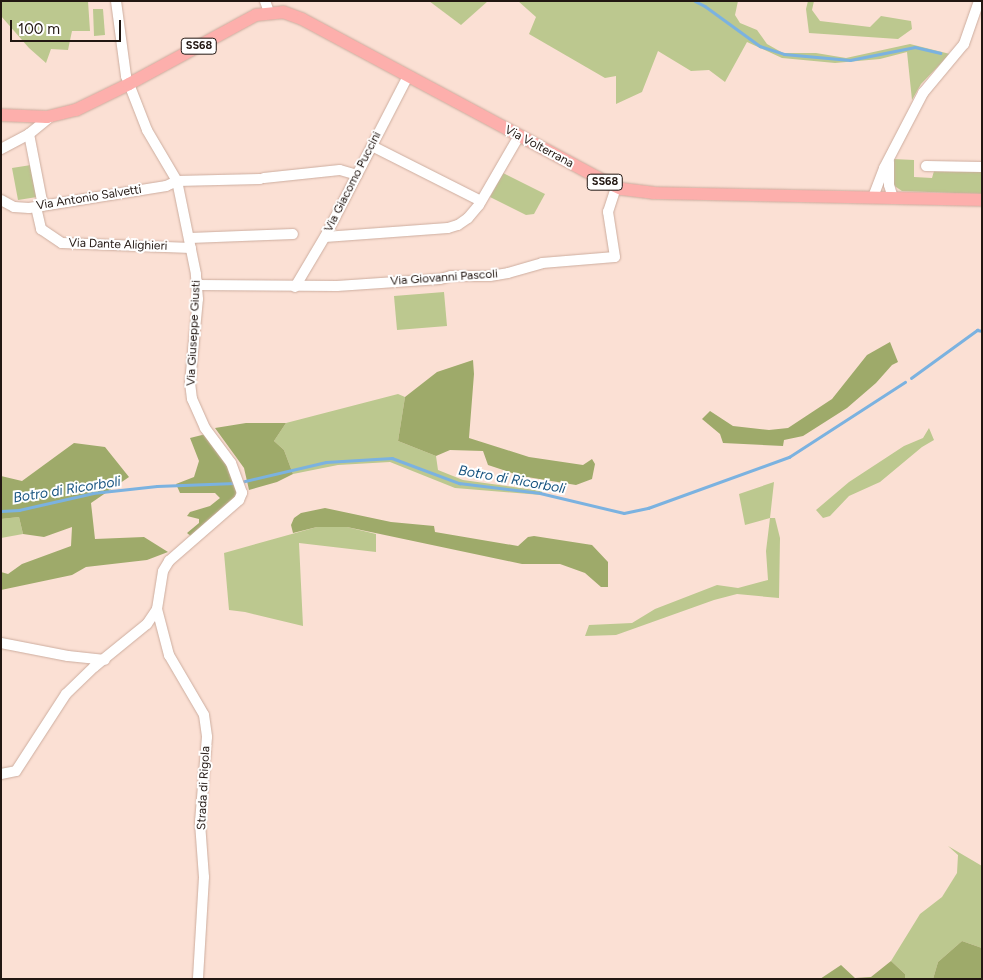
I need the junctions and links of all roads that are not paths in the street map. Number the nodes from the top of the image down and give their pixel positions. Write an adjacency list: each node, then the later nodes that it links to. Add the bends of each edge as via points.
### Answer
1 (116, 1): 5 (street, Via Giuseppe Giusti)
2 (980, 3): 12 (street, via 964,44 923,92)
3 (267, 7): 4 (main road, Via Volterrana / SS68, via 295,15); 5 (main road, SS68)
4 (408, 76): 9 (main road, Via Volterrana / SS68); 10 (street, Via Giacomo Puccini)
5 (129, 84): 7 (main road, SS68, via 88,105); 16 (street, Via Giuseppe Giusti, via 149,136)
6 (1, 115): 7 (main road, SS68)
7 (51, 116): 8 (street)
8 (29, 134): 11 (street); 23 (street, Via Dante Alighieri)
9 (519, 136): 17 (main road, Via Volterrana / SS68); 22 (street)
10 (372, 146): 15 (street, Via Giacomo Puccini); 22 (street)
11 (1, 148)
12 (889, 159): 18 (street); 19 (street, via 888,180)
13 (926, 166): 14 (street)
14 (982, 167)
15 (357, 175): 16 (street, Via Antonio Salvetti, via 340,170 262,178); 25 (street, Via Giacomo Puccini)
16 (177, 181): 23 (street, Via Antonio Salvetti, via 166,186); 26 (street, Via Giuseppe Giusti)
17 (616, 187): 18 (main road, Via Volterrana / SS68, via 652,193); 28 (street, Via Giovanni Pascoli, via 608,212 615,257 542,263 490,276)
18 (872, 197): 19 (main road, Via Volterrana / SS68)
19 (893, 198): 21 (main road, Via Volterrana / SS68)
20 (1, 200): 23 (street, Via Antonio Salvetti, via 20,208)
21 (982, 200)
22 (482, 201): 25 (street, via 466,220 448,228)
23 (40, 207): 26 (street, Via Dante Alighieri, via 41,228 62,243)
24 (293, 234): 26 (street, Via Dante Alighieri)
25 (324, 237): 28 (street, Via Giacomo Puccini)
26 (191, 243): 27 (street, Via Giuseppe Giusti)
27 (198, 285): 28 (street, Via Giovanni Pascoli); 29 (street, Via Giuseppe Giusti, via 191,392 205,428 235,471 242,491 239,500 168,561)
28 (295, 287)
29 (157, 609): 31 (street, via 139,633); 33 (street, Strada di Rigola, via 169,655 204,714 207,737 200,823 204,876)
30 (1, 642): 31 (street)
31 (105, 660): 32 (street, via 66,694 16,771)
32 (1, 774)
33 (198, 979)

